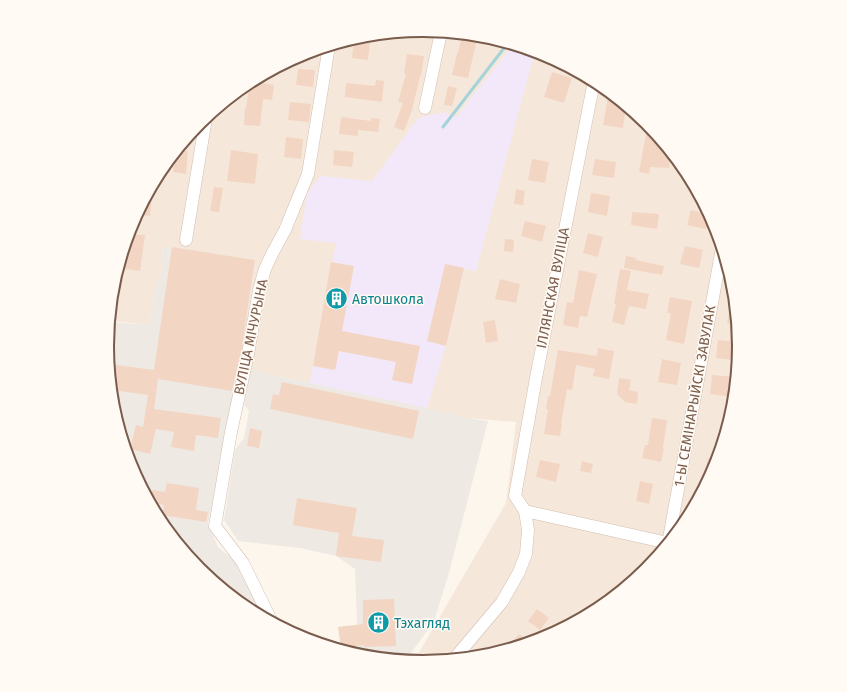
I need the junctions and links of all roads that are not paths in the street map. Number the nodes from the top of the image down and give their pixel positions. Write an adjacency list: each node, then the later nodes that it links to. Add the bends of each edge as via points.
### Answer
1 (440, 38): 4 (street)
2 (328, 52): 11 (street, ВУЛІЦА МІЧУРЫНА, via 308,174 285,230 265,269 260,290 231,432 216,526 243,563)
3 (593, 87): 8 (street, ІЛЛЯНСКАЯ ВУЛІЦА, via 515,496)
4 (425, 108)
5 (204, 129): 6 (street)
6 (186, 240)
7 (720, 259): 9 (street, 1-Ы СЕМІНАРЫЙСКІ ЗАВУЛАК)
8 (525, 511): 10 (street); 12 (street, via 528,530 526,554 519,572 502,602)
9 (670, 533)
10 (663, 542)
11 (268, 613)
12 (460, 652)

